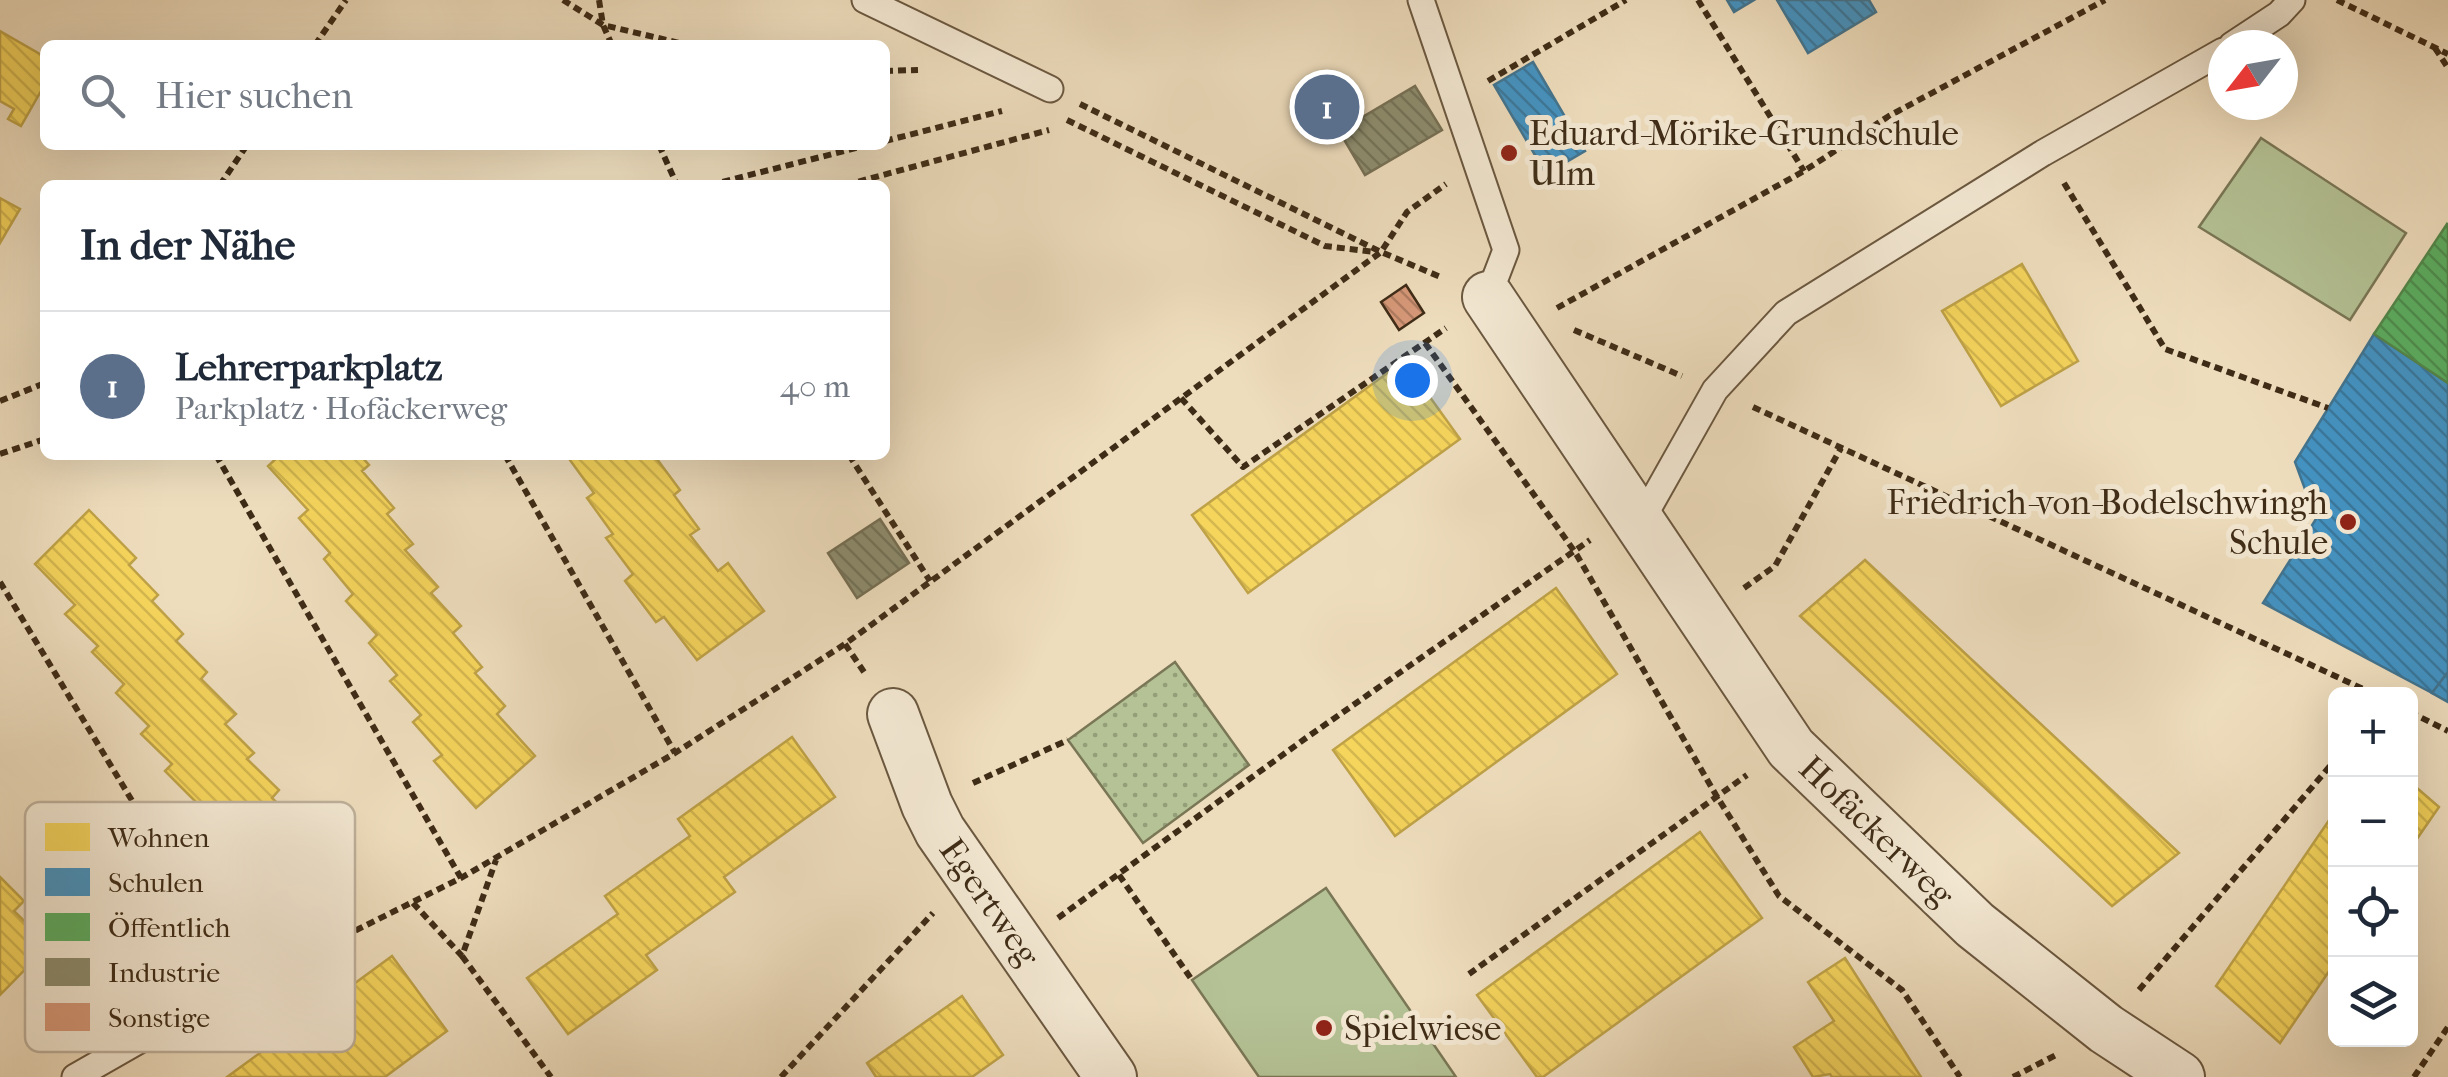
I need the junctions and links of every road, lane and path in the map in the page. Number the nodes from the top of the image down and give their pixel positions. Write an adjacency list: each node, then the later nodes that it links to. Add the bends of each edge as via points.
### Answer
1 (346, 0): 13 (path)
2 (563, 0): 11 (path)
3 (599, 0): 11 (path)
4 (865, 0): 20 (lane)
5 (1421, 0): 21 (lane)
6 (1626, 0): 21 (path)
7 (1698, 0): 28 (path)
8 (2105, 0): 28 (path, via 1889,116)
9 (2292, 0): 12 (lane)
10 (2336, 0): 16 (path)
11 (603, 25): 14 (path); 15 (path)
12 (2255, 30)
13 (319, 40)
14 (610, 40)
15 (667, 40)
16 (2435, 48): 17 (path); 19 (path)
17 (2448, 54)
18 (2208, 59): 26 (lane)
19 (2448, 68)
20 (1050, 89): 22 (path, via 1031,104); 33 (path)
21 (1453, 101): 27 (lane)
22 (890, 140)
23 (244, 150): 29 (path)
24 (660, 150): 30 (path)
25 (848, 150): 31 (path)
26 (2044, 152): 37 (lane, via 1786,313); 40 (path, via 2165,349)
27 (1477, 162): 33 (path, via 1407,212); 34 (lane, via 1506,250)
28 (1804, 171): 35 (path)
29 (223, 180)
30 (675, 180)
31 (730, 180)
32 (864, 180): 33 (path, via 1074,123 1325,246)
33 (1381, 252): 34 (path); 38 (path)
34 (1488, 297): 35 (path); 47 (street, Hofäckerweg)
35 (1542, 316): 37 (path)
36 (40, 386): 39 (path)
37 (1714, 390): 42 (path); 47 (lane)
38 (1181, 398): 48 (path, via 1243,466 1425,343); 50 (path)
39 (0, 401)
40 (2328, 408)
41 (40, 441): 43 (path)
42 (1841, 448): 51 (path, via 1775,566); 52 (path)
43 (0, 454)
44 (219, 460): 65 (path)
45 (508, 460): 57 (path)
46 (852, 460): 50 (path)
47 (1640, 523): 51 (street, Hofäckerweg)
48 (1574, 552): 59 (path); 64 (path)
49 (0, 582): 60 (path)
50 (930, 582): 57 (path)
51 (1702, 616): 73 (street, Hofäckerweg, via 1790,748 1974,924)
52 (2359, 687)
53 (893, 714): 61 (street, Egertweg)
54 (2418, 716): 55 (path)
55 (2448, 731)
56 (1068, 740): 61 (path)
57 (675, 753): 62 (path)
58 (2328, 767): 73 (path)
59 (1716, 795): 70 (path); 79 (path, via 1779,896 1902,990)
60 (133, 802)
61 (926, 805): 63 (street, Egertweg)
62 (497, 857): 65 (path); 69 (path)
63 (970, 874): 68 (street, Egertweg); 77 (path)
64 (1118, 874): 68 (path); 71 (path)
65 (461, 878): 66 (path)
66 (413, 903): 67 (path); 69 (path)
67 (355, 931)
68 (1020, 945): 78 (street, Egertweg)
69 (462, 956): 76 (path)
70 (1469, 974)
71 (1192, 980)
72 (2448, 1027): 82 (path)
73 (2106, 1029): 80 (path); 81 (street, Hofäckerweg)
74 (119, 1052): 75 (lane)
75 (76, 1077)
76 (550, 1077)
77 (782, 1077)
78 (1111, 1077)
79 (1960, 1077)
80 (2013, 1077)
81 (2179, 1077)
82 (2414, 1077)

